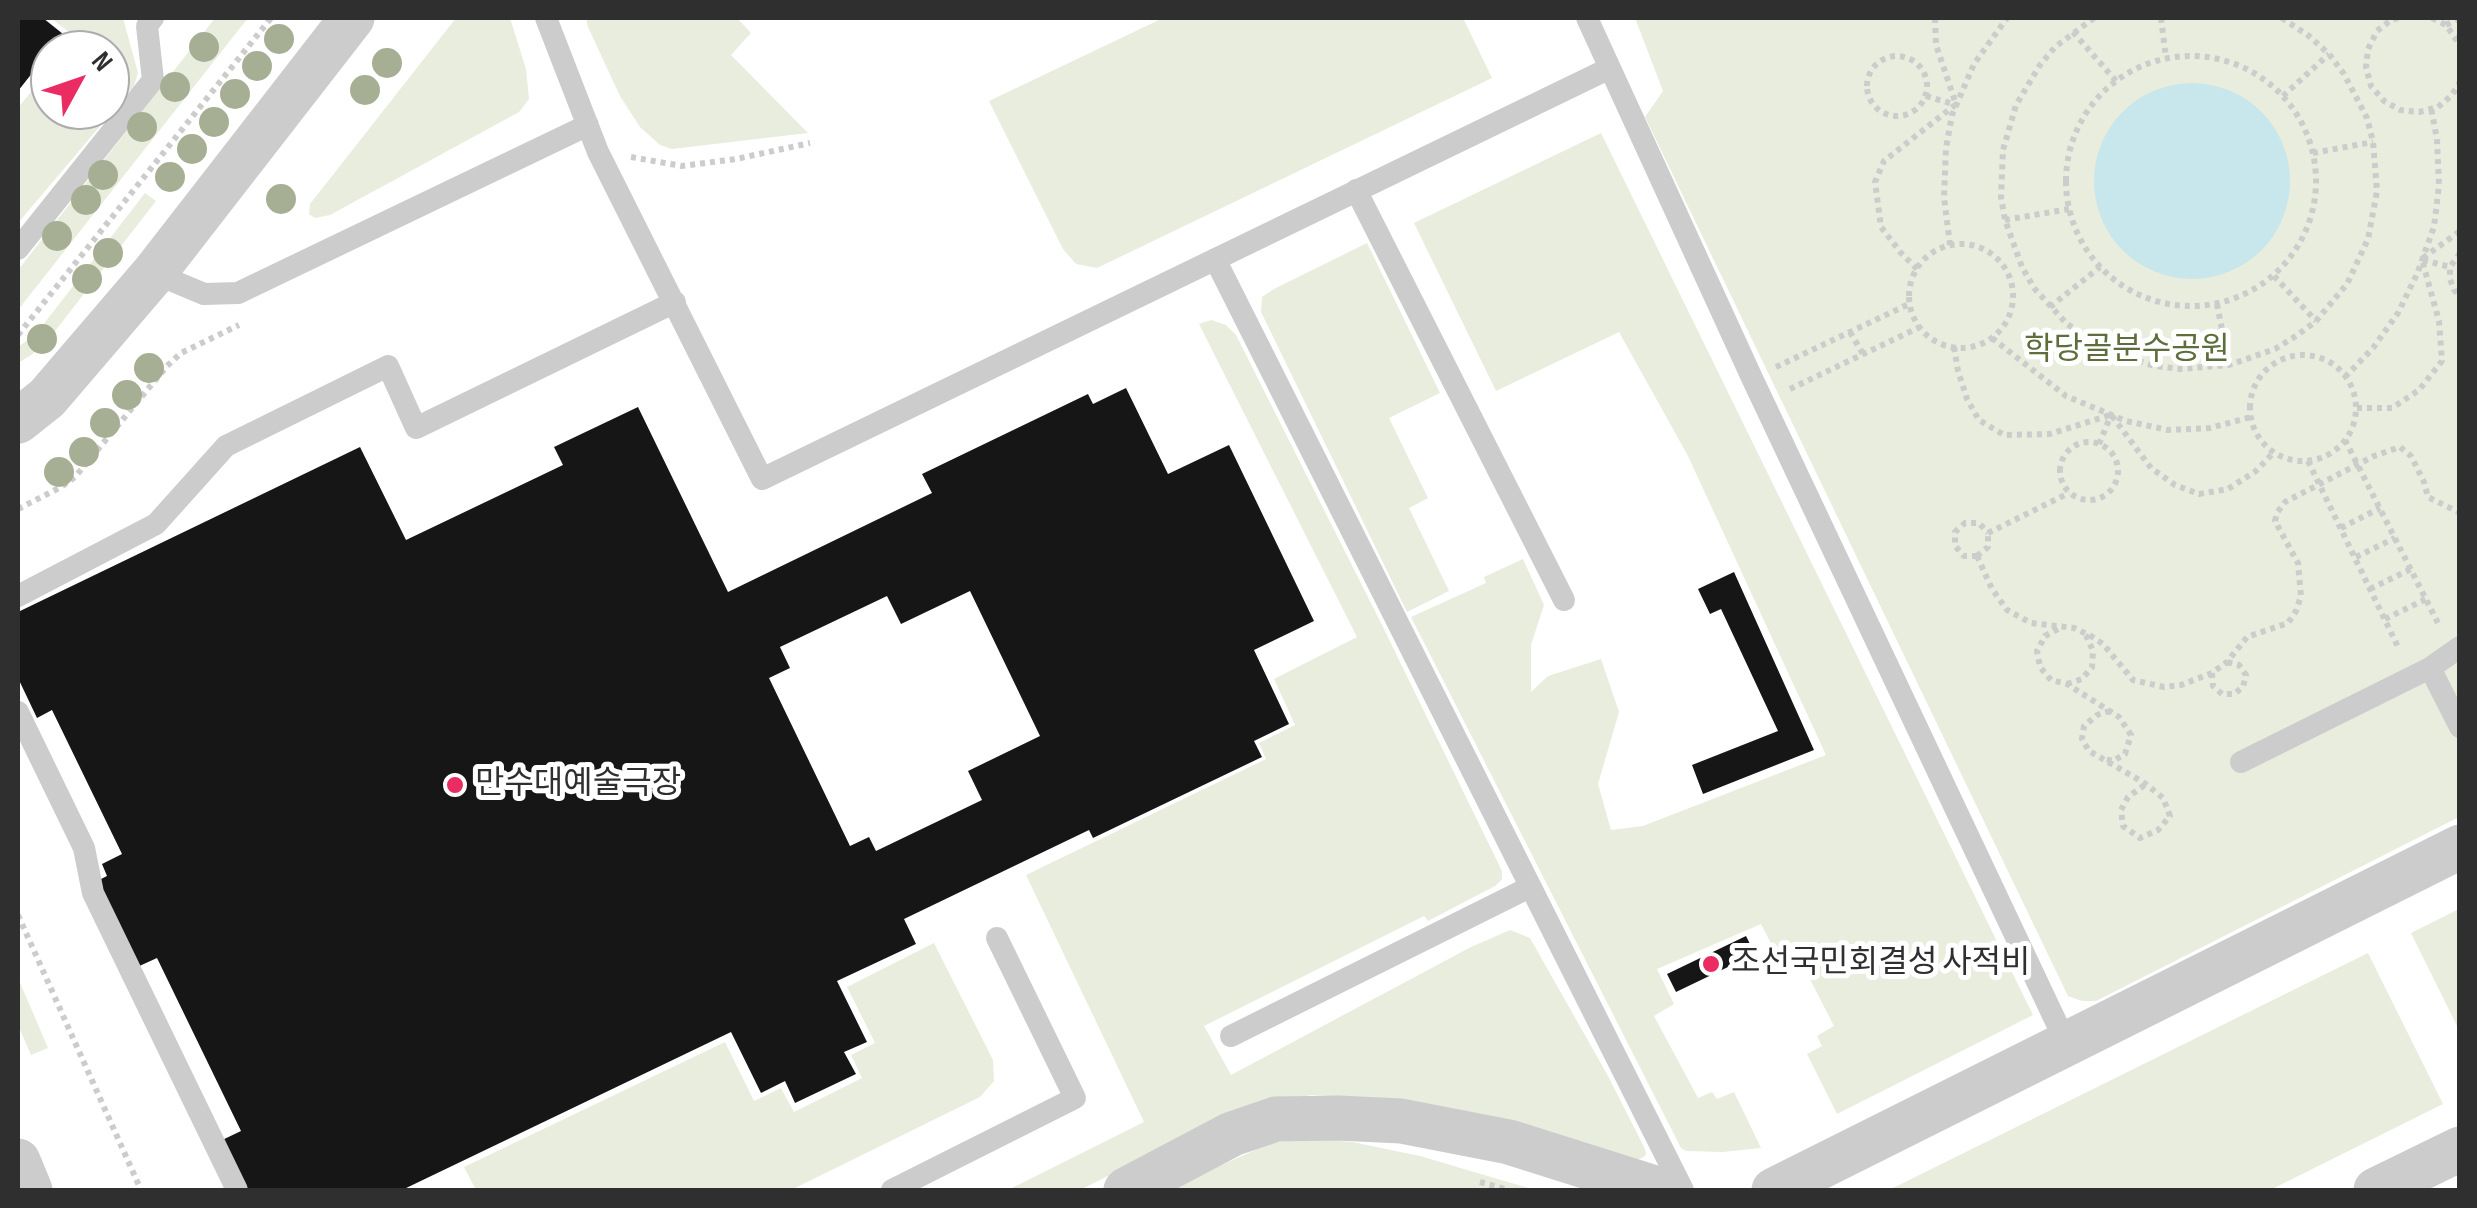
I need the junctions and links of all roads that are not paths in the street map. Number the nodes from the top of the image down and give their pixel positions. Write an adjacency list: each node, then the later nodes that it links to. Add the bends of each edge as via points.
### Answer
1 (153, 18): 8 (lane, via 147,26 153,80)
2 (352, 18): 10 (street)
3 (546, 18): 6 (lane)
4 (1587, 18): 5 (lane)
5 (1610, 68): 7 (lane); 24 (lane)
6 (588, 124): 10 (lane, via 238,293 204,294); 11 (lane)
7 (1356, 190): 9 (lane); 14 (lane)
8 (18, 249)
9 (1216, 258): 11 (lane, via 762,478); 21 (lane)
10 (154, 273): 12 (street, via 48,398)
11 (675, 302): 13 (lane, via 416,428 388,366 226,446 156,524)
12 (18, 421)
13 (18, 596)
14 (1564, 600)
15 (2456, 649): 16 (lane)
16 (2421, 672): 18 (lane); 19 (lane)
17 (18, 712): 28 (lane, via 84,848 93,893)
18 (2460, 726)
19 (2241, 762)
20 (2460, 847): 24 (street)
21 (1530, 887): 23 (lane); 32 (lane)
22 (998, 938): 29 (lane, via 1075,1098)
23 (1231, 1036)
24 (2067, 1046): 33 (street)
25 (2460, 1148): 34 (street)
26 (18, 1161): 27 (street)
27 (30, 1190)
28 (237, 1190)
29 (892, 1190)
30 (1126, 1190): 31 (street, via 1232,1134 1276,1119 1338,1118 1401,1121 1509,1142)
31 (1661, 1190)
32 (1683, 1190)
33 (1774, 1190)
34 (2376, 1190)

